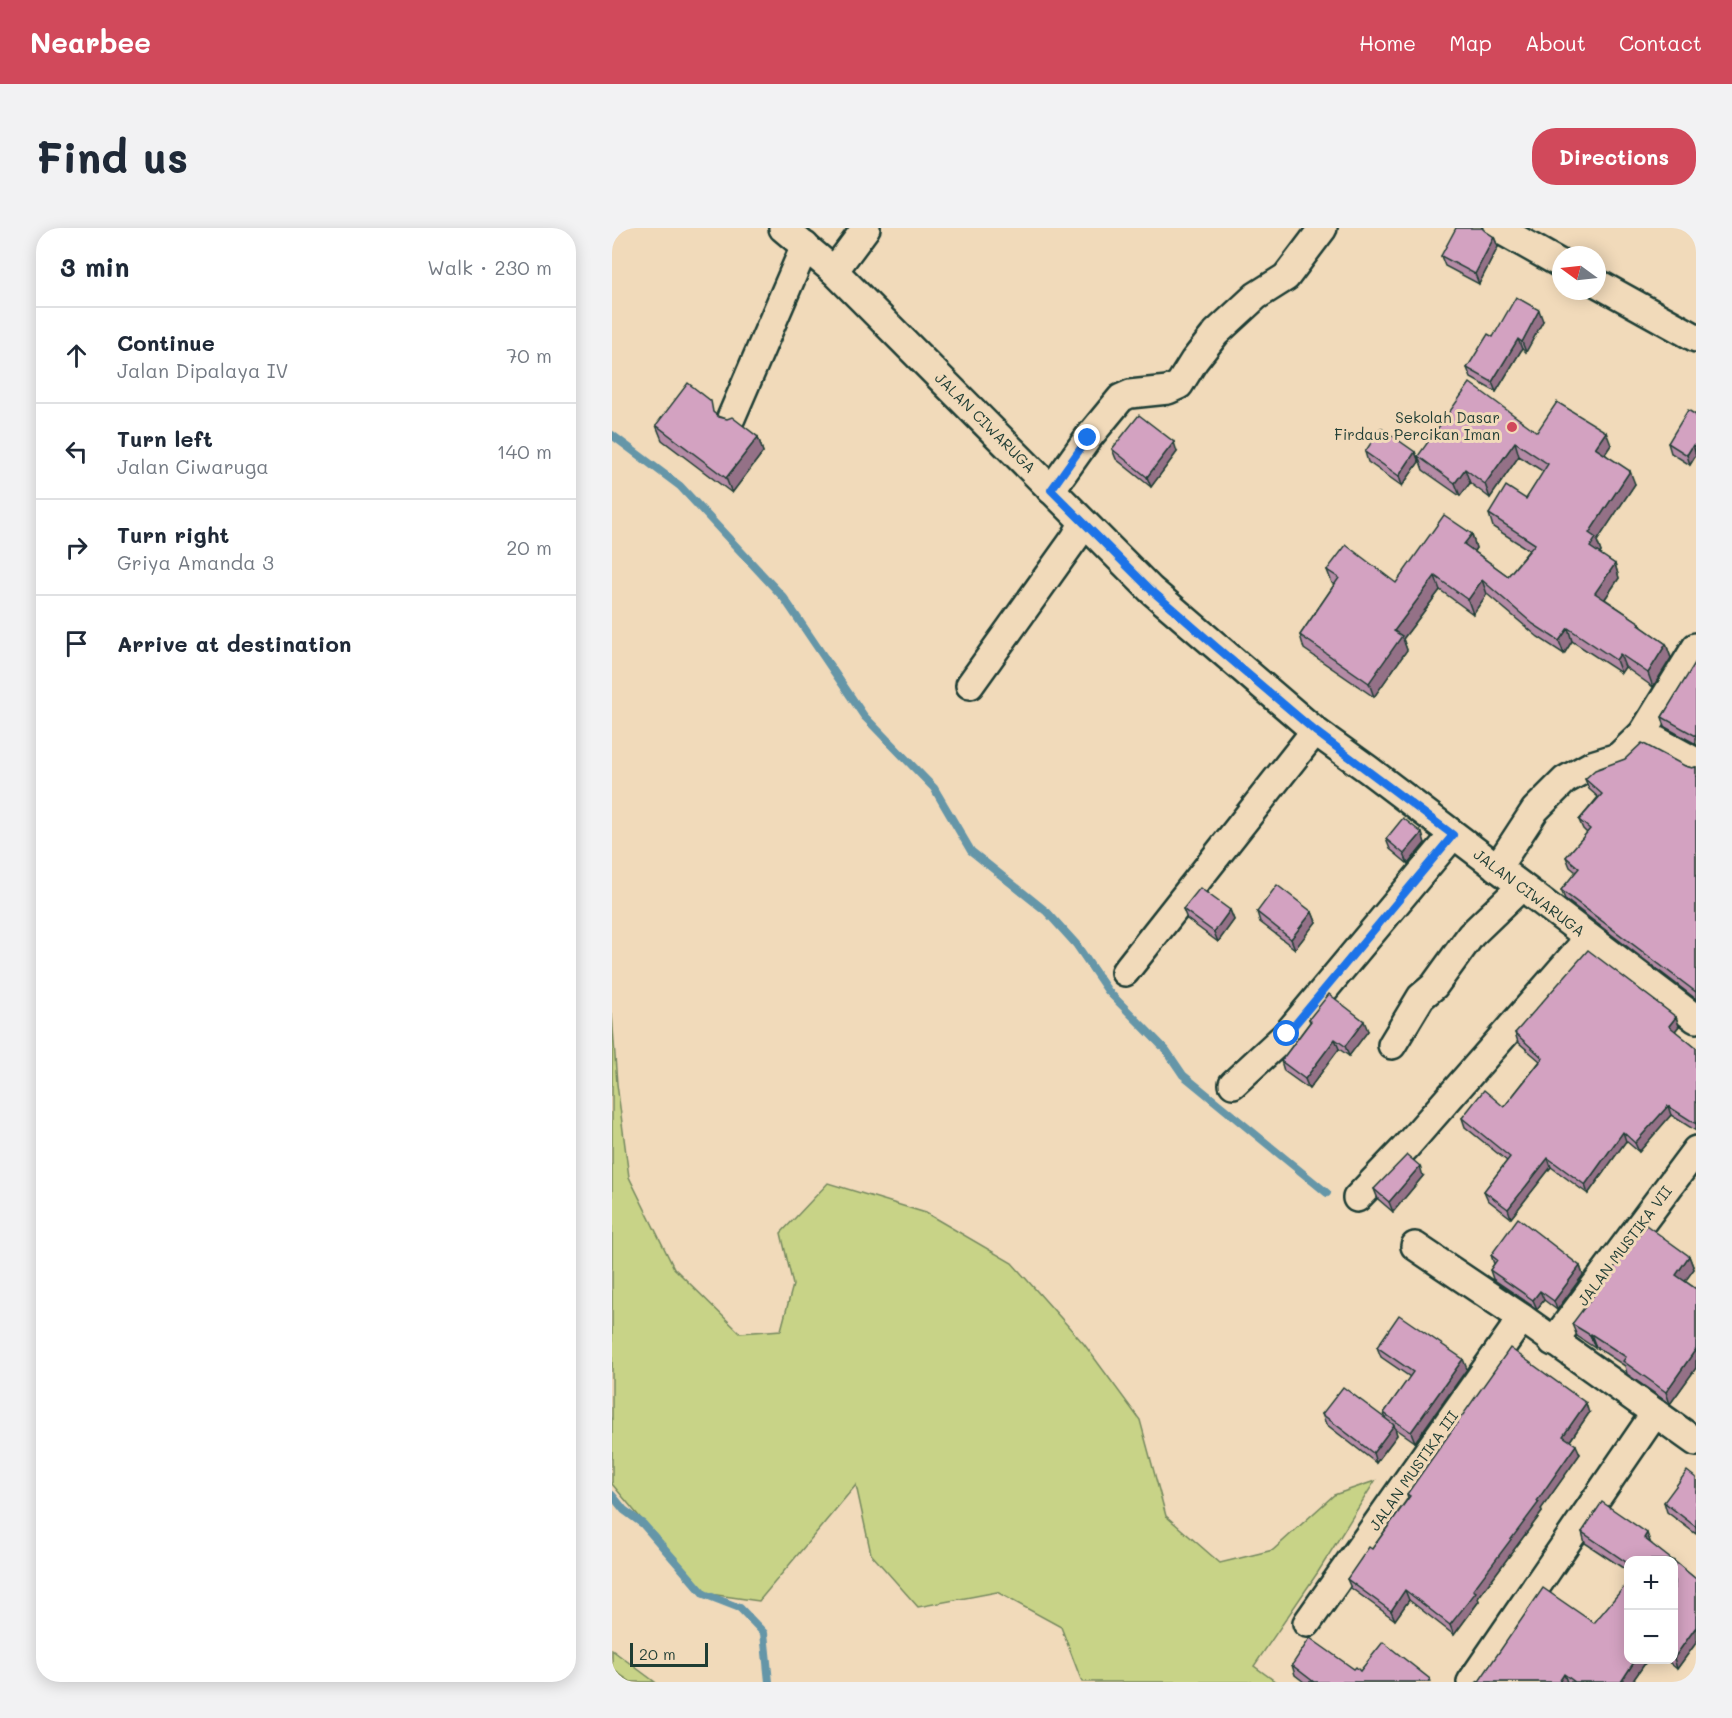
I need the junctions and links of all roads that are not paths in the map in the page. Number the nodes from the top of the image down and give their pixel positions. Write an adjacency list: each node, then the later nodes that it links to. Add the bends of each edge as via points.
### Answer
1 (783, 228): 5 (street, JALAN CIWARUGA)
2 (866, 228): 7 (street)
3 (1323, 228): 11 (street, via 1286,277 1256,296 1216,333 1179,385 1121,398)
4 (1497, 228): 6 (street)
5 (805, 246): 7 (street, JALAN CIWARUGA); 10 (street)
6 (1552, 259)
7 (834, 272): 11 (street, JALAN CIWARUGA)
8 (1606, 289): 9 (street)
9 (1696, 338)
10 (731, 418)
11 (1051, 490): 12 (street, JALAN CIWARUGA)
12 (1083, 523): 14 (street); 15 (street, JALAN CIWARUGA, via 1151,590)
13 (1696, 647): 16 (street)
14 (970, 686)
15 (1315, 731): 18 (street, JALAN CIWARUGA); 22 (street)
16 (1643, 733): 17 (street); 19 (street, via 1618,757 1565,780 1535,810)
17 (1696, 762)
18 (1453, 835): 19 (street, JALAN CIWARUGA); 25 (street, via 1287,1034)
19 (1497, 868): 20 (street, JALAN CIWARUGA)
20 (1521, 886): 21 (street, JALAN CIWARUGA); 24 (street, via 1472,935 1434,986 1421,997)
21 (1590, 938): 23 (street, JALAN CIWARUGA); 27 (street)
22 (1125, 972)
23 (1696, 1019)
24 (1392, 1046)
25 (1233, 1084)
26 (1696, 1150): 30 (street, JALAN MUSTIKA VII)
27 (1357, 1198)
28 (1415, 1246): 29 (street)
29 (1522, 1318): 30 (street); 33 (street, JALAN MUSTIKA III)
30 (1553, 1342): 31 (street)
31 (1655, 1413): 32 (street); 34 (street)
32 (1696, 1442)
33 (1307, 1623)
34 (1471, 1682)

